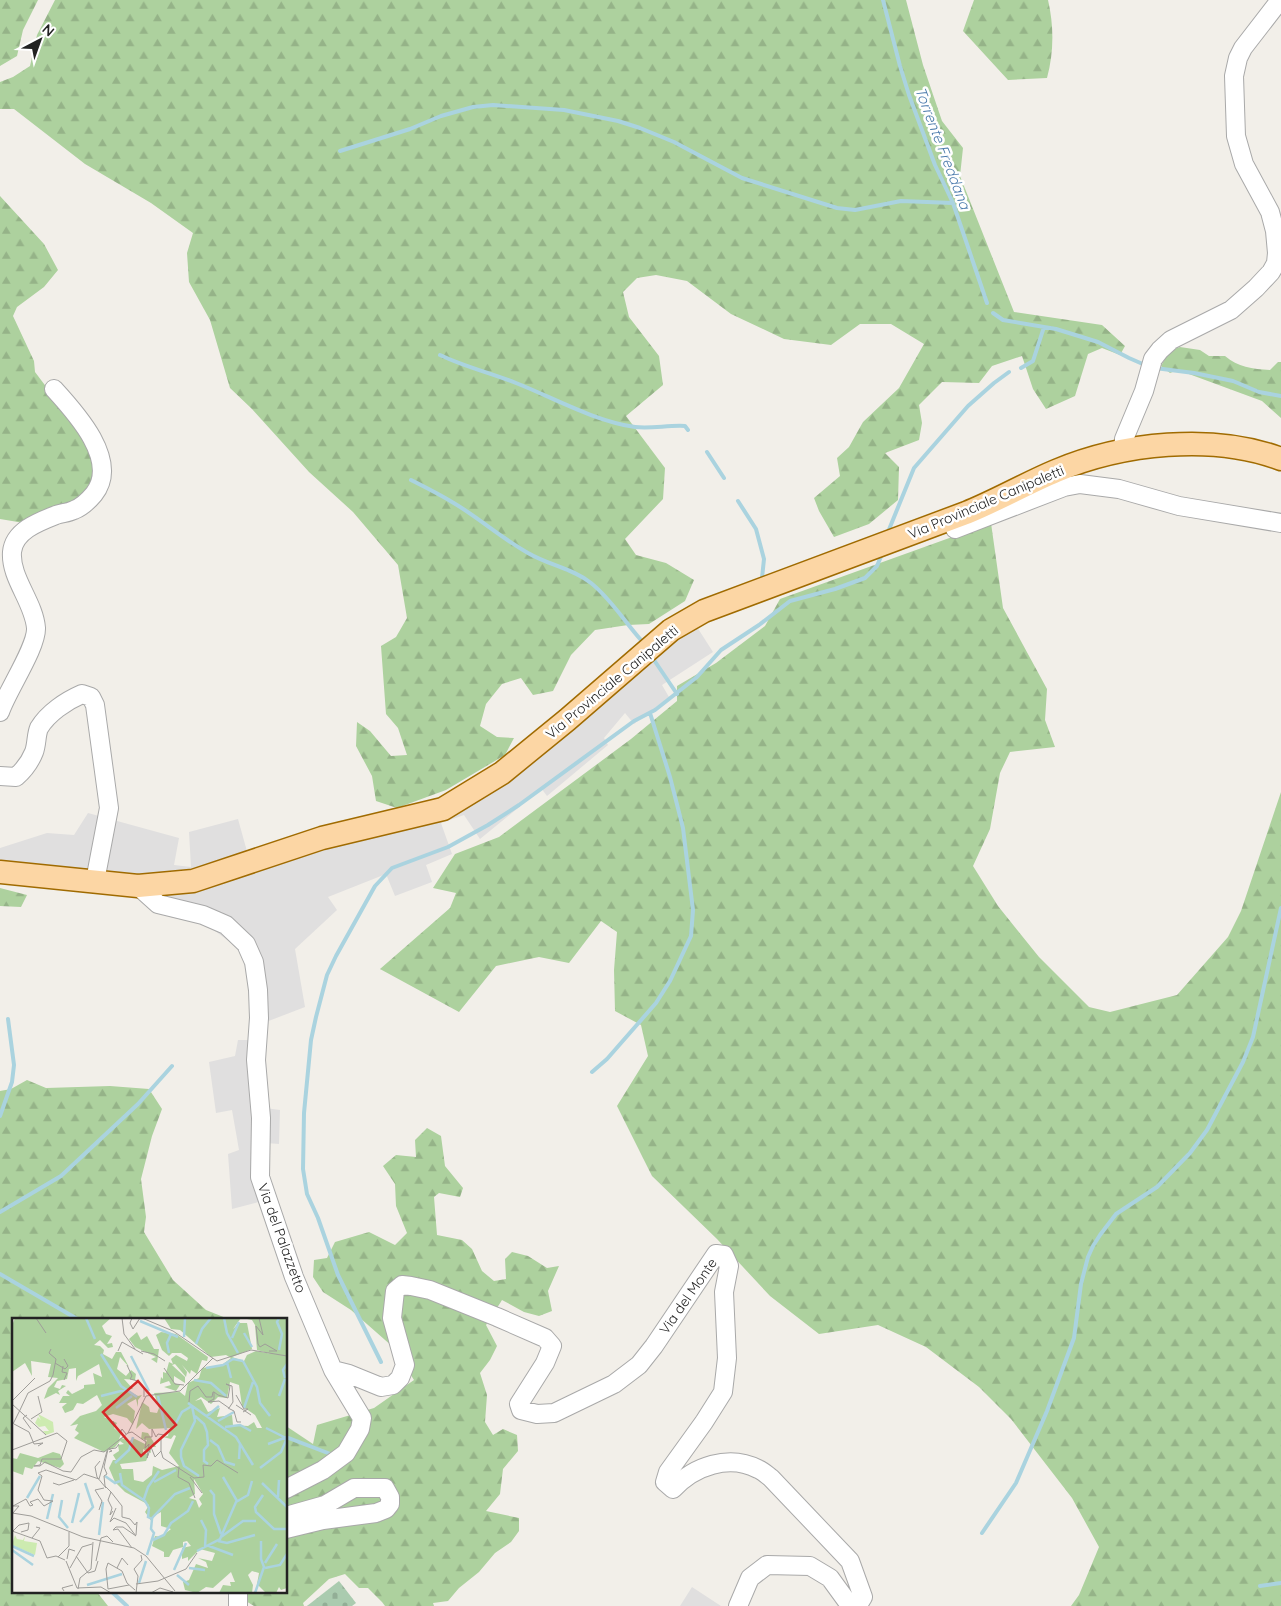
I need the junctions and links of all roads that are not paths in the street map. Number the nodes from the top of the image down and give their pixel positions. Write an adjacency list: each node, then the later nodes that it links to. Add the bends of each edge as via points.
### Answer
1 (1278, 0): 3 (street, via 1238,58 1234,76 1236,136 1244,164 1270,212 1275,231 1276,263 1271,272 1232,310 1171,340 1160,350 1124,439)
2 (54, 389): 7 (street, via 77,415 92,439 103,471 99,488 90,500 75,510 56,514 26,529 16,538 12,553 15,572 30,604 36,630)
3 (1123, 452): 4 (main road, Via Provinciale Canipaletti, via 1182,444 1229,447); 6 (main road, Via Provinciale Canipaletti, via 1057,471 991,503)
4 (1281, 459)
5 (1281, 523): 6 (street, via 1179,506 1119,489 1080,484 1064,487 920,542)
6 (872, 548): 11 (main road, Via Provinciale Canipaletti, via 704,611 671,630 502,773 443,809 322,838 193,882)
7 (0, 712)
8 (0, 776): 10 (street, via 16,777 25,769 34,752 39,730 47,718 72,698 82,694 91,697 95,705 109,808)
9 (0, 872): 10 (main road, Via Provinciale Canipaletti)
10 (95, 881): 11 (main road, Via Provinciale Canipaletti)
11 (138, 886): 12 (street, Via del Palazzetto, via 158,904 226,925 246,944 254,962 259,1018 256,1060 261,1118 260,1177 294,1277)
12 (333, 1370): 13 (street, Via del Palazzetto, via 362,1418 360,1429 346,1453 323,1470); 16 (street, Via del Monte, via 381,1387 394,1385 405,1365 392,1318 395,1291 402,1285 411,1286 545,1338 552,1346 519,1404 521,1410 537,1414 554,1413 614,1384 639,1365 716,1254 724,1255 729,1266 724,1292 727,1358 723,1392 668,1472 665,1482 673,1489 699,1469 726,1461 758,1468 850,1561 863,1597 858,1605 846,1600 830,1578 810,1566 767,1565 750,1578)
13 (288, 1488)
14 (288, 1515): 15 (street, via 325,1505 354,1488 385,1488 390,1496 386,1509 376,1513)
15 (288, 1529)
16 (738, 1606)

